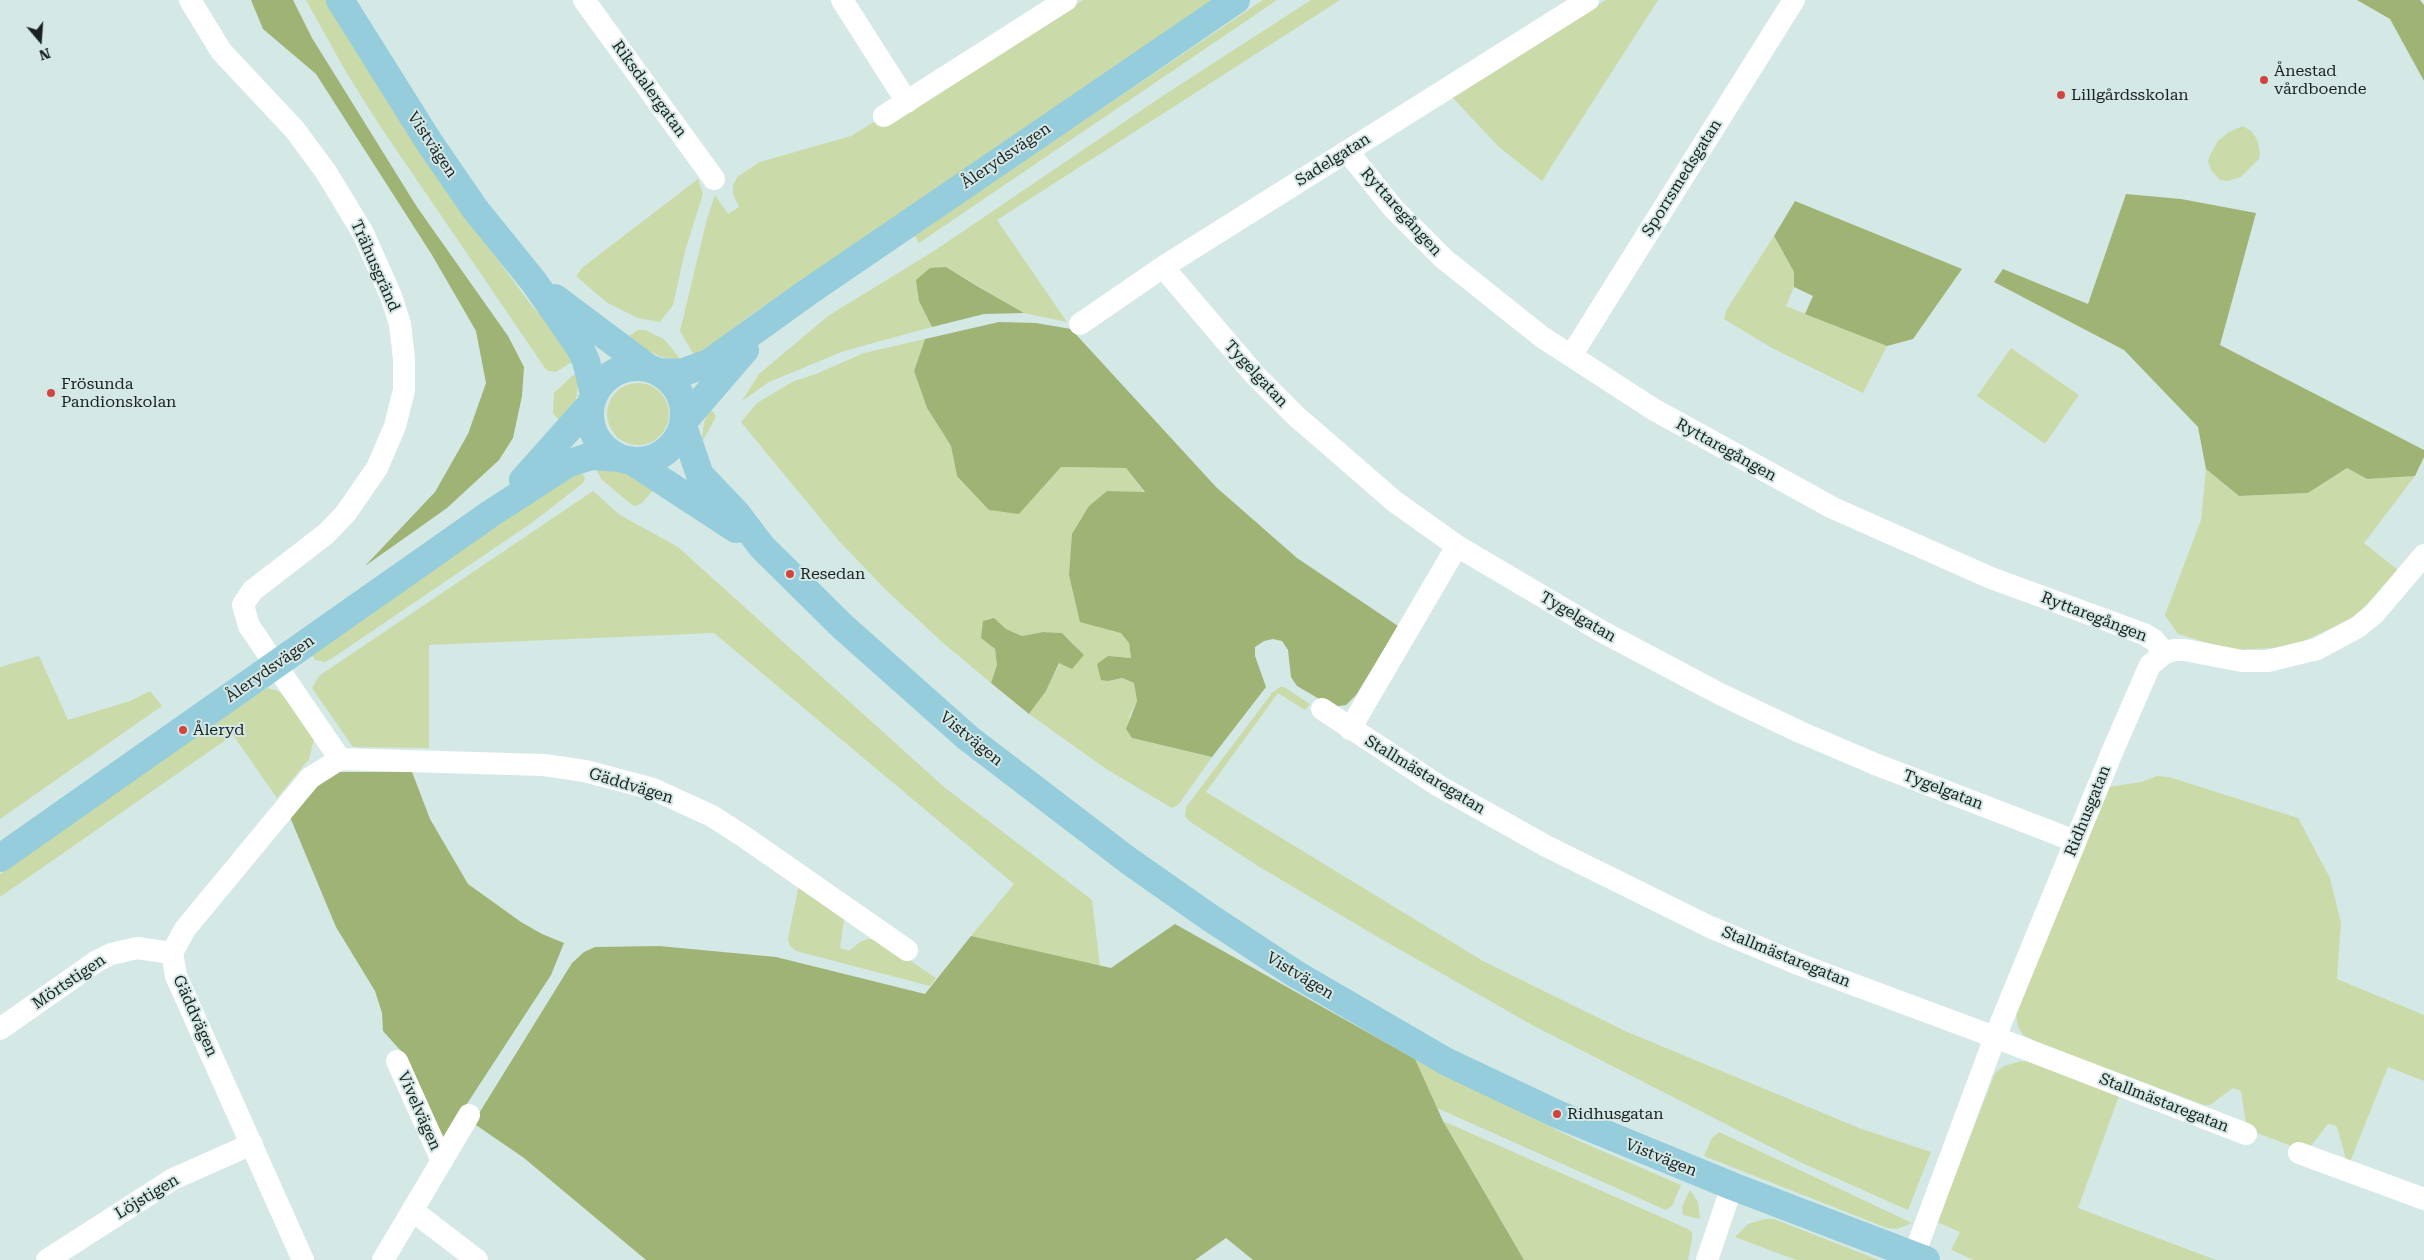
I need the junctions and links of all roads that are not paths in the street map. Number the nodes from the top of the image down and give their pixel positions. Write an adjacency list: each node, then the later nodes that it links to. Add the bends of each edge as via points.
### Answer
1 (190, 0): 27 (street, Trähusgränd, via 221,51 295,130 326,172 363,233 400,324 404,390 395,426 377,468 346,513 327,533 252,591 243,605 250,626)
2 (340, 0): 14 (main road, Vistvägen, via 439,157 475,209)
3 (584, 0): 12 (street, Riksdalergatan)
4 (842, 0): 9 (street)
5 (1066, 0): 9 (street)
6 (1236, 0): 15 (main road, Ålerydsvägen)
7 (1588, 0): 11 (street, Sadelgatan)
8 (1794, 0): 17 (street, Sporrsmedsgatan)
9 (907, 102): 10 (street)
10 (884, 116)
11 (1348, 152): 13 (street, Sadelgatan); 17 (street, Ryttaregången, via 1394,209 1444,259 1505,310)
12 (714, 178)
13 (1163, 267): 16 (street, Sadelgatan); 23 (street, Tygelgatan, via 1255,375 1296,416 1394,501)
14 (534, 282): 18 (main road, Vistvägen); 19 (main road, Vistvägen, via 580,348 586,361)
15 (778, 314): 18 (main road, Ålerydsvägen, via 708,363 681,372); 20 (main road, Ålerydsvägen)
16 (1080, 324)
17 (1571, 356): 26 (street, Ryttaregången, via 1653,409 1833,508 1991,578 2144,634)
18 (653, 370): 19 (main road, via 631,366 616,371 603,381); 20 (main road, via 672,380 680,392)
19 (593, 399): 21 (main road, via 590,421 596,436 606,449); 22 (main road, Ålerydsvägen, via 564,436)
20 (684, 424): 21 (main road, via 678,438 664,453 645,460); 24 (main road, Vistvägen, via 700,475 737,514)
21 (626, 459): 22 (main road, Ålerydsvägen, via 591,456 567,464); 24 (main road, Vistvägen)
22 (490, 514): 27 (main road, Ålerydsvägen)
23 (1457, 546): 29 (street, Stallmästaregatan); 31 (street, Tygelgatan, via 1602,631 1791,728)
24 (762, 547): 43 (main road, Vistvägen, via 842,626 968,738 1129,861 1294,973 1447,1062 1599,1133)
25 (2424, 555): 26 (street, via 2376,613 2358,627 2317,649 2268,661 2242,661 2185,650)
26 (2165, 652): 31 (street, Ridhusgatan, via 2155,659 2145,674)
27 (277, 664): 30 (street); 32 (main road, Ålerydsvägen)
28 (1322, 709): 29 (street, Stallmästaregatan)
29 (1350, 729): 36 (street, Stallmästaregatan, via 1439,786 1538,841 1710,927 1801,965)
30 (340, 759): 33 (street, Gäddvägen, via 544,765 585,771 653,789 712,816 744,836); 34 (street, Gäddvägen, via 310,778 185,929)
31 (2075, 841): 36 (street, Ridhusgatan)
32 (0, 858)
33 (907, 950)
34 (172, 953): 35 (street, Mörtstigen, via 137,948 111,954); 40 (street, Gäddvägen, via 176,976)
35 (0, 1030)
36 (1995, 1037): 39 (street, Stallmästaregatan); 46 (street, Ridhusgatan)
37 (397, 1061): 42 (street, Vivelvägen)
38 (469, 1115): 42 (street, Vivelvägen)
39 (2246, 1134)
40 (252, 1144): 47 (street, Löjstigen, via 173,1179); 48 (street, Gäddvägen)
41 (2299, 1154): 44 (street)
42 (442, 1161): 45 (street, Vivelvägen)
43 (1732, 1186): 46 (main road, Vistvägen); 51 (street)
44 (2424, 1199)
45 (413, 1211): 49 (street, Vivelvägen); 50 (street)
46 (1920, 1258)
47 (47, 1260)
48 (303, 1260)
49 (383, 1260)
50 (477, 1260)
51 (1707, 1260)

